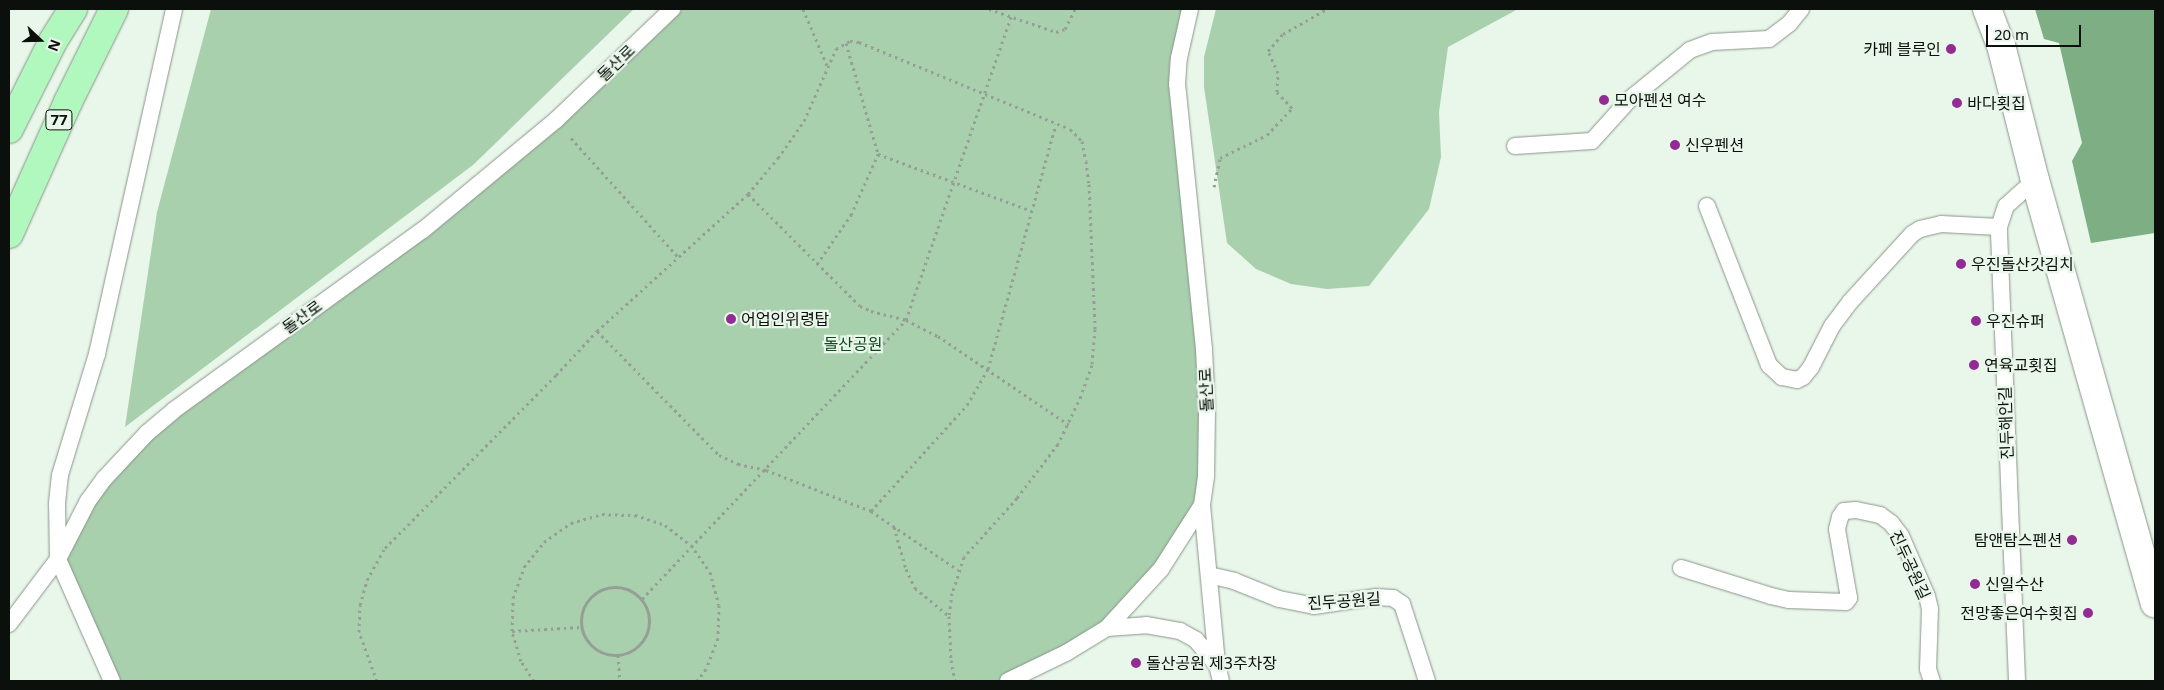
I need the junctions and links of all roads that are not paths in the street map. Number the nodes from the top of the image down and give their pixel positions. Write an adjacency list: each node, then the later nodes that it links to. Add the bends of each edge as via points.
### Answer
1 (74, 9): 8 (main road, 77, via 52,42)
2 (114, 9): 13 (main road, 77)
3 (174, 9): 15 (lane, via 97,354 60,475)
4 (672, 9): 15 (lane, 돌산로, via 556,120 423,230 174,410 147,433 104,479)
5 (1190, 9): 14 (lane, 돌산로, via 1177,84 1206,385 1206,476)
6 (1801, 9): 9 (lane, via 1789,24 1769,39 1712,42 1690,50 1630,99 1592,141)
7 (1987, 9): 10 (street, via 2014,90)
8 (9, 129)
9 (1515, 146)
10 (2035, 180): 12 (lane, 진두해안길, via 2006,206); 18 (street)
11 (1707, 206): 12 (lane, via 1769,365 1782,377 1797,380 1810,367 1832,326 1850,302 1912,234 1941,224)
12 (1999, 227): 26 (lane, 진두해안길)
13 (9, 234)
14 (1202, 505): 17 (lane); 20 (lane, 돌산로, via 1161,569)
15 (58, 559): 19 (lane, 돌산로); 22 (lane)
16 (1681, 568): 25 (lane, 진두공원길, via 1789,600 1846,602 1849,598 1837,529 1840,517 1844,511 1856,510 1880,514 1901,536 1927,596 1930,609 1928,670)
17 (1209, 575): 21 (lane); 24 (lane, 진두공원길, via 1306,605 1393,598 1402,604)
18 (2155, 603)
19 (9, 624)
20 (1107, 628): 21 (lane, via 1146,625 1180,630 1196,640); 23 (lane, 돌산로, via 1066,653)
21 (1219, 673)
22 (112, 681)
23 (1008, 681)
24 (1427, 681)
25 (1932, 681)
26 (2017, 681)

